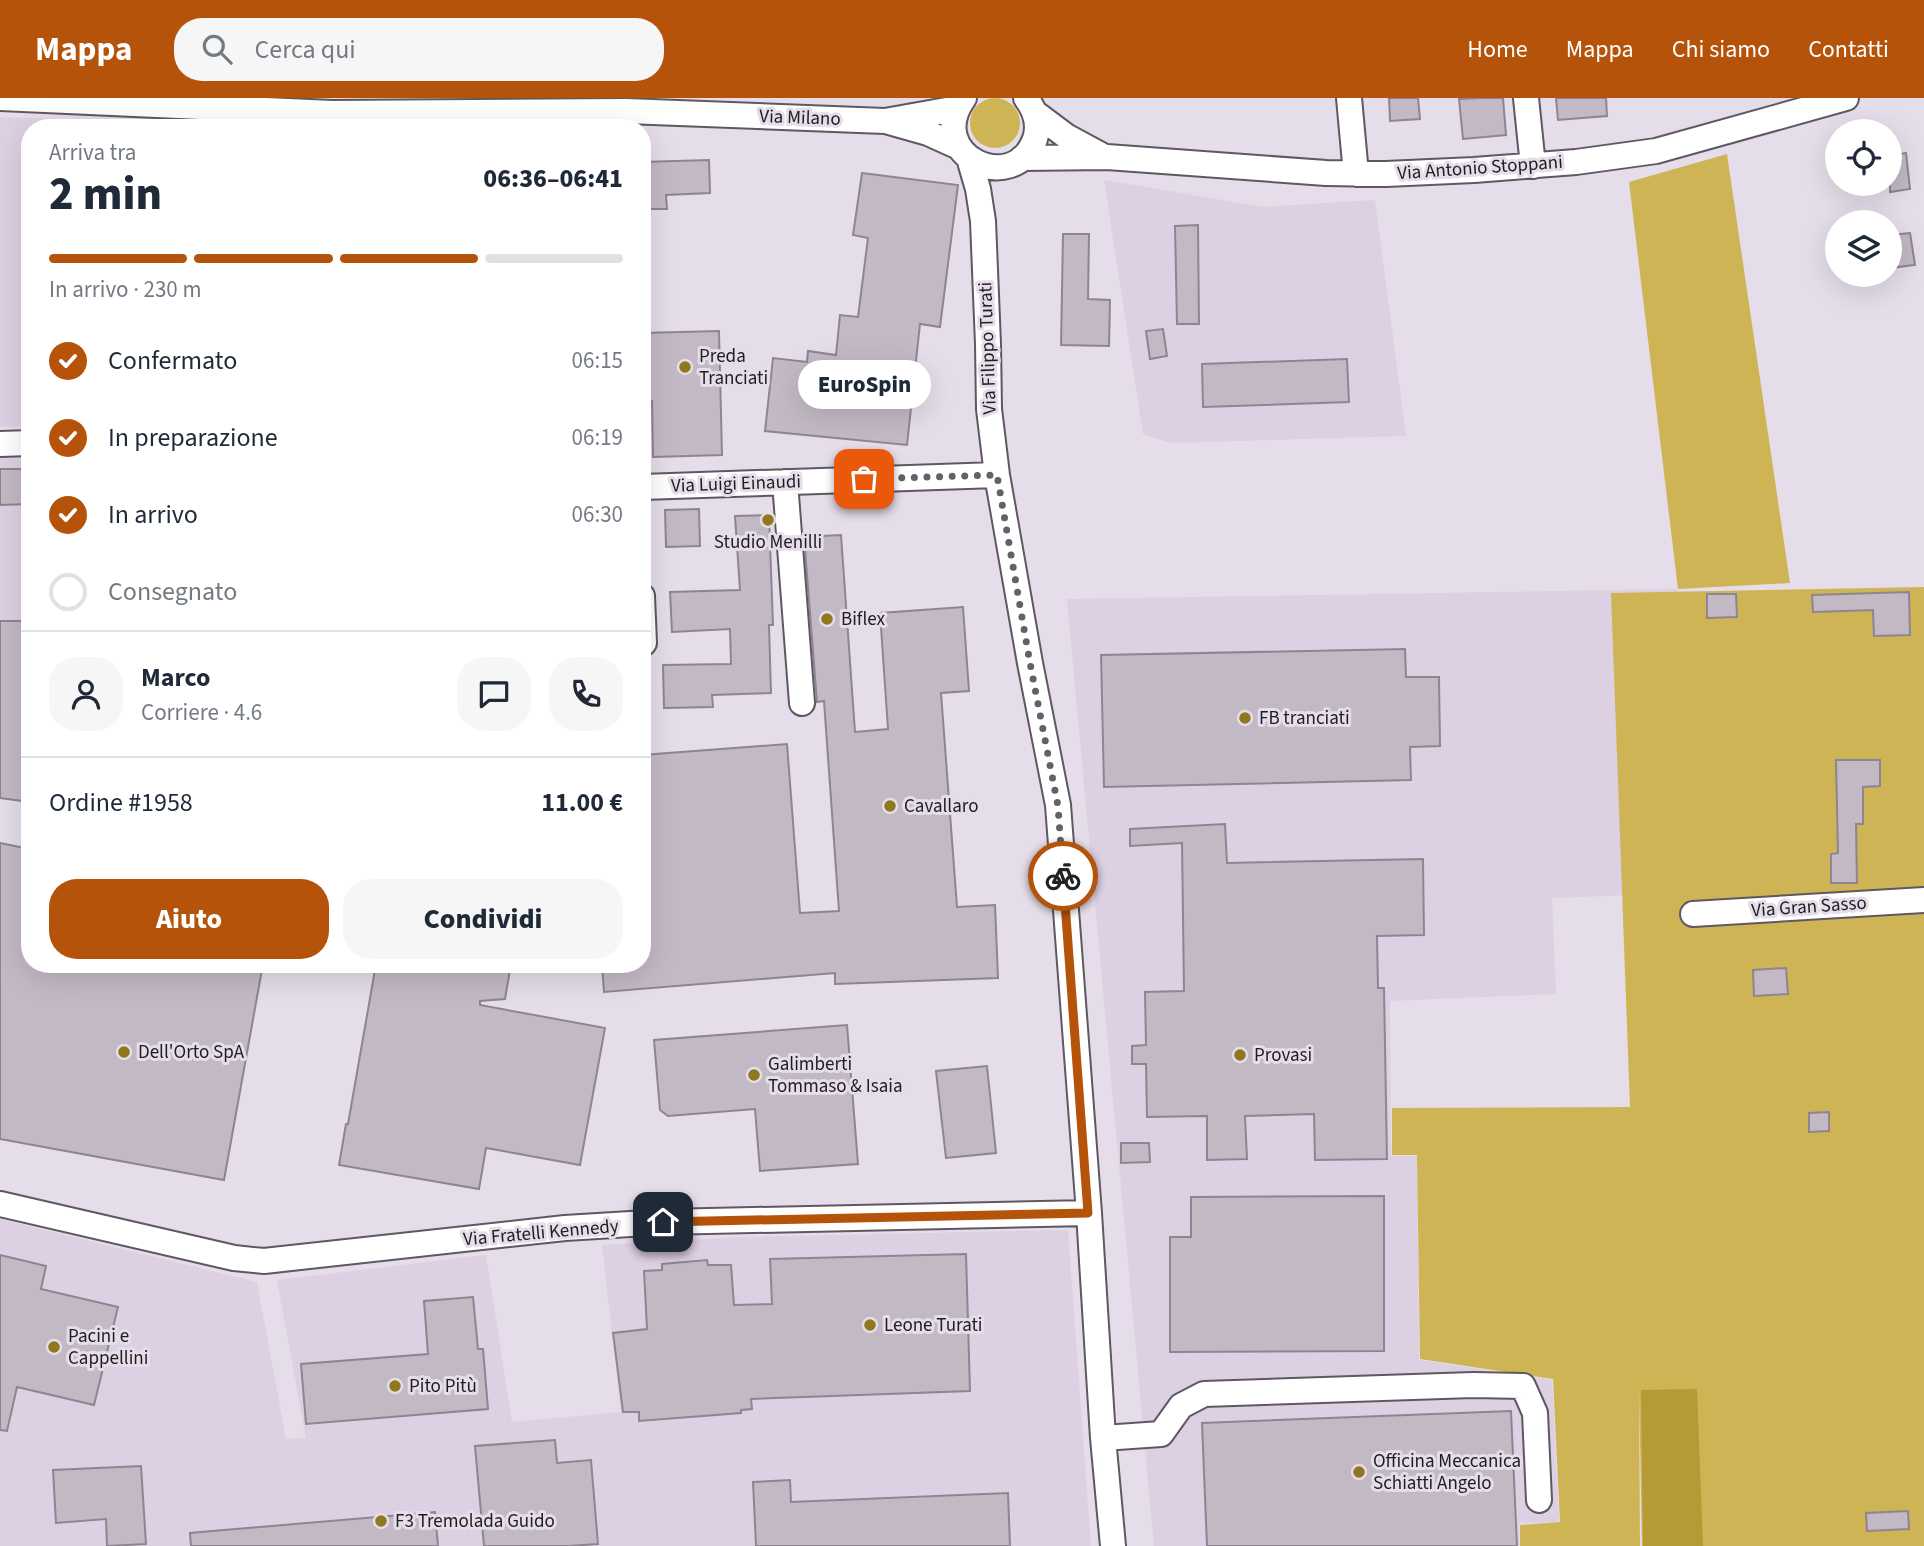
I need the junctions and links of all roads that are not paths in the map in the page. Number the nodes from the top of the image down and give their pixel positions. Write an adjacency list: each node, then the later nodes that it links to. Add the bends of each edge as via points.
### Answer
1 (0, 98): 7 (street, Via Milano)
2 (1349, 98): 14 (street)
3 (1526, 98): 13 (street)
4 (1846, 98): 13 (street, Via Antonio Stoppani, via 1667,149)
5 (961, 103): 9 (street, Via Milano); 10 (street, Via Filippo Turati, via 954,135)
6 (1030, 105): 11 (street, Via Antonio Stoppani, via 1066,136); 12 (street, Via Filippo Turati, via 1037,124 1035,137)
7 (317, 119)
8 (365, 119): 9 (street, Via Milano, via 626,111)
9 (885, 121): 10 (street, Via Milano, via 929,133)
10 (964, 153): 12 (street, Via Antonio Stoppani, via 990,167); 15 (street, Via Filippo Turati, via 978,188)
11 (1107, 158): 12 (street, Via Antonio Stoppani); 14 (street, Via Antonio Stoppani)
12 (1016, 161): 15 (street, Via Filippo Turati, via 996,189)
13 (1533, 166): 14 (street, Via Antonio Stoppani)
14 (1356, 174)
15 (983, 222): 18 (street, Via Filippo Turati, via 989,409)
16 (21, 443): 17 (street)
17 (0, 444)
18 (997, 475): 19 (street, Via Luigi Einaudi); 25 (street, Via Filippo Turati, via 1058,806)
19 (785, 482): 20 (street, Via Luigi Einaudi); 21 (street)
20 (651, 487)
21 (802, 703)
22 (1924, 900): 23 (street, Via Gran Sasso)
23 (1693, 914)
24 (0, 1204): 25 (street, Via Fratelli Kennedy, via 264,1261 565,1228 663,1222)
25 (1088, 1213): 26 (street, Via Filippo Turati)
26 (1103, 1438): 27 (street, via 1161,1434 1181,1406 1203,1394 1523,1386 1535,1413); 28 (street, Via Filippo Turati)
27 (1539, 1500)
28 (1113, 1546)

